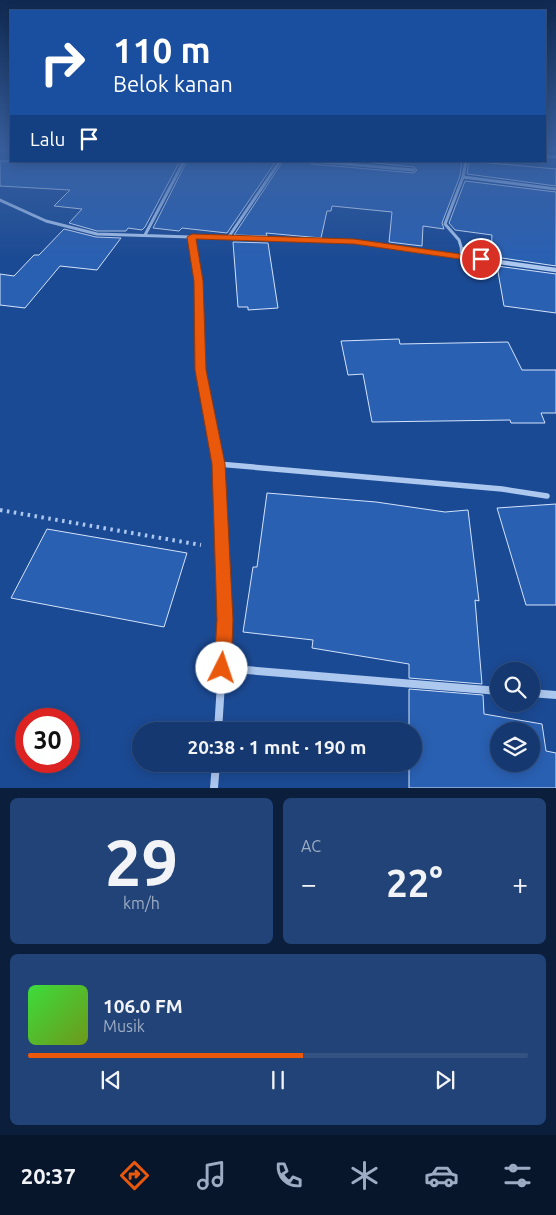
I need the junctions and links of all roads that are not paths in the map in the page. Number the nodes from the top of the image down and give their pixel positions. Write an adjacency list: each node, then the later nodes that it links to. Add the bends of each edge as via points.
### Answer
1 (171, 186): 7 (street)
2 (263, 186): 9 (street)
3 (460, 186): 10 (street, via 445,224 459,237)
4 (531, 186): 5 (street)
5 (556, 189)
6 (0, 200): 7 (street, via 46,222 97,234)
7 (145, 235): 8 (street)
8 (192, 237): 9 (street); 12 (street, via 198,281 200,370)
9 (228, 238): 10 (street, via 354,242)
10 (462, 257): 11 (street)
11 (556, 270)
12 (218, 464): 13 (street, via 502,489); 14 (street, via 225,620)
13 (547, 496)
14 (222, 668): 15 (street); 18 (street)
15 (490, 689)
16 (540, 694): 17 (street)
17 (556, 695)
18 (219, 722)
19 (215, 772): 20 (street)
20 (214, 788)

